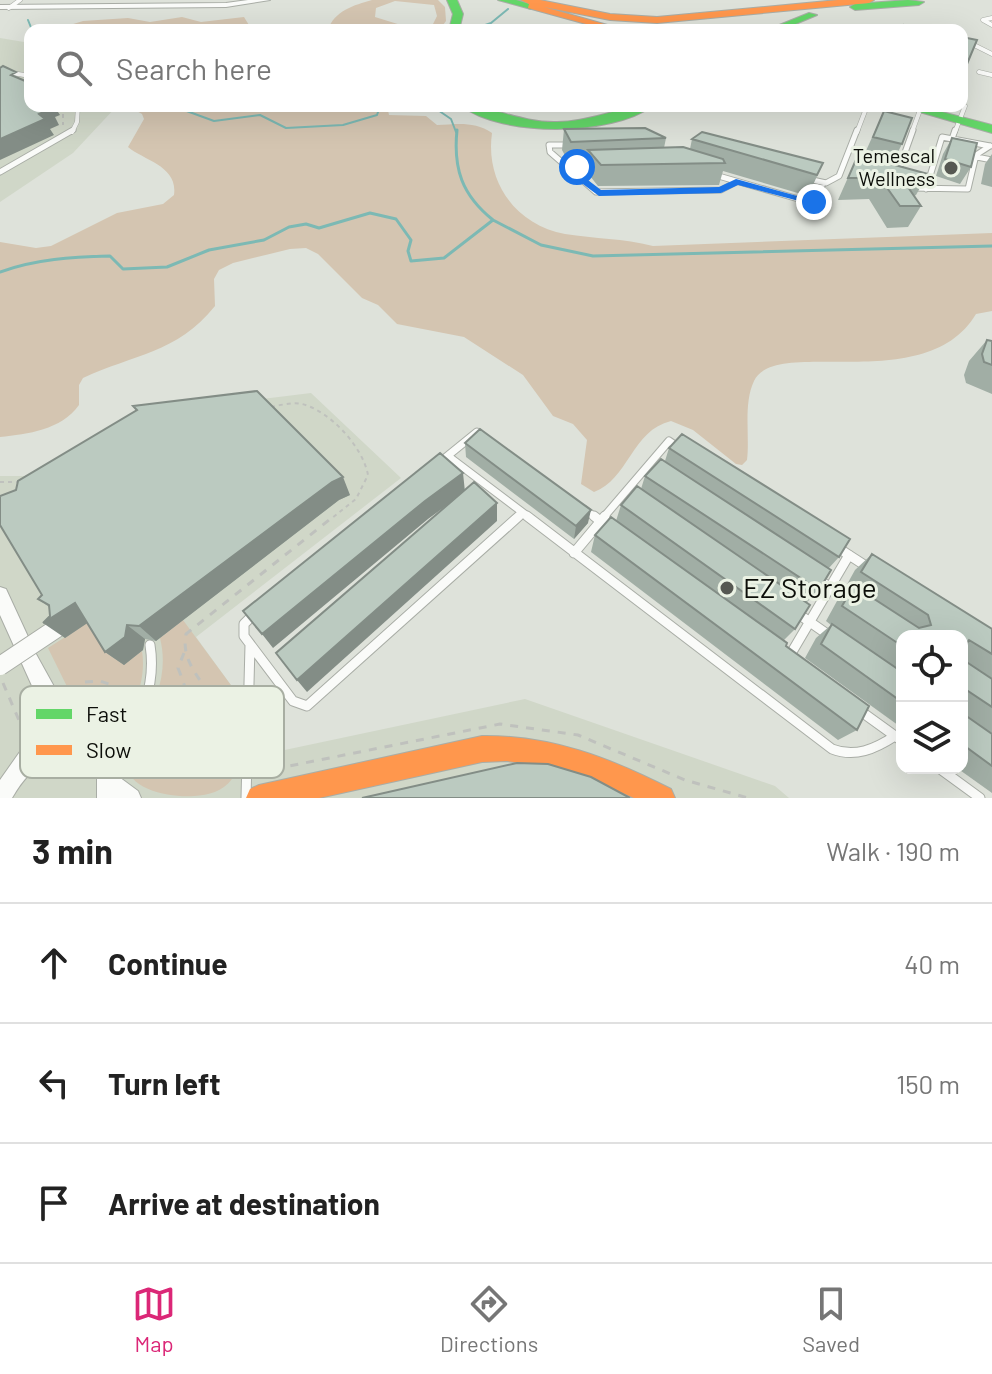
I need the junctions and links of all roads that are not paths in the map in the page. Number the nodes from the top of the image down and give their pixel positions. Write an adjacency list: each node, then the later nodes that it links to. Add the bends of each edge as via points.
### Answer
1 (19, 0): 8 (lane)
2 (266, 0): 8 (street)
3 (452, 0): 10 (main road)
4 (503, 0): 7 (main road)
5 (870, 0): 7 (main road, via 657,20); 12 (main road, via 809,11)
6 (928, 1): 13 (main road, via 837,10); 14 (main road, via 851,13)
7 (524, 2): 11 (main road)
8 (4, 8)
9 (992, 18): 15 (lane, via 983,20)
10 (456, 24)
11 (599, 24)
12 (775, 24)
13 (792, 24)
14 (827, 24)
15 (992, 25)
16 (968, 42): 17 (lane)
17 (992, 54)
18 (0, 71): 20 (lane)
19 (979, 72): 21 (lane)
20 (24, 75)
21 (992, 75)
22 (78, 112): 39 (lane, via 71,133)
23 (483, 112): 26 (main road, via 509,122 556,127 601,122)
24 (502, 112): 25 (main road, via 555,121)
25 (609, 112)
26 (629, 112)
27 (868, 112): 43 (lane, via 840,175)
28 (908, 112): 29 (main road); 44 (lane)
29 (956, 115): 30 (main road); 32 (lane)
30 (991, 141): 35 (lane)
31 (579, 144): 38 (lane, via 549,145 552,156)
32 (939, 147): 33 (lane); 46 (lane)
33 (951, 150)
34 (963, 153): 35 (lane)
35 (975, 157): 36 (lane); 46 (lane, via 968,189)
36 (992, 160)
37 (609, 166): 38 (lane)
38 (568, 170): 42 (lane, via 599,193 721,190)
39 (0, 172)
40 (710, 174): 42 (lane)
41 (800, 177): 43 (lane)
42 (736, 182): 43 (lane, via 812,202)
43 (823, 183)
44 (894, 183)
45 (903, 185): 46 (lane)
46 (926, 189)
47 (490, 441): 48 (lane, via 477,432)
48 (448, 456): 50 (lane); 53 (lane)
49 (695, 457): 51 (lane, via 669,441)
50 (435, 466)
51 (648, 466): 52 (lane); 54 (lane)
52 (661, 475)
53 (484, 484): 55 (lane); 58 (lane)
54 (625, 493): 56 (lane); 59 (lane)
55 (472, 494)
56 (637, 502)
57 (576, 504): 59 (lane)
58 (523, 513): 62 (lane); 88 (lane, via 311,704 296,704)
59 (601, 522): 60 (lane); 62 (lane)
60 (613, 531)
61 (823, 539): 63 (lane)
62 (574, 553): 91 (lane, via 837,751 863,752)
63 (849, 555): 65 (lane); 66 (lane)
64 (804, 570): 66 (lane)
65 (875, 572)
66 (830, 588): 68 (lane); 71 (lane)
67 (0, 595): 82 (street)
68 (854, 604)
69 (785, 605): 71 (lane)
70 (262, 607): 74 (lane, via 242,627)
71 (810, 622): 75 (lane); 78 (lane)
72 (60, 626): 81 (street, bridge)
73 (150, 645): 85 (lane)
74 (250, 645): 80 (lane); 86 (lane)
75 (844, 646)
76 (776, 649): 78 (lane)
77 (280, 658): 80 (lane)
78 (788, 658): 79 (lane)
79 (800, 667)
80 (268, 668): 87 (lane)
81 (1, 679)
82 (38, 680): 83 (street); 84 (street)
83 (39, 686)
84 (42, 686)
85 (150, 686)
86 (249, 686)
87 (282, 686)
88 (284, 689)
89 (847, 701): 90 (lane)
90 (896, 738)
91 (896, 740)
92 (20, 771): 96 (street)
93 (947, 774): 101 (lane)
94 (247, 778): 98 (lane)
95 (109, 786): 97 (street)
96 (3, 792)
97 (131, 798)
98 (246, 798)
99 (259, 798): 100 (main road, via 512,746 573,756)
100 (662, 798)
101 (980, 798)

